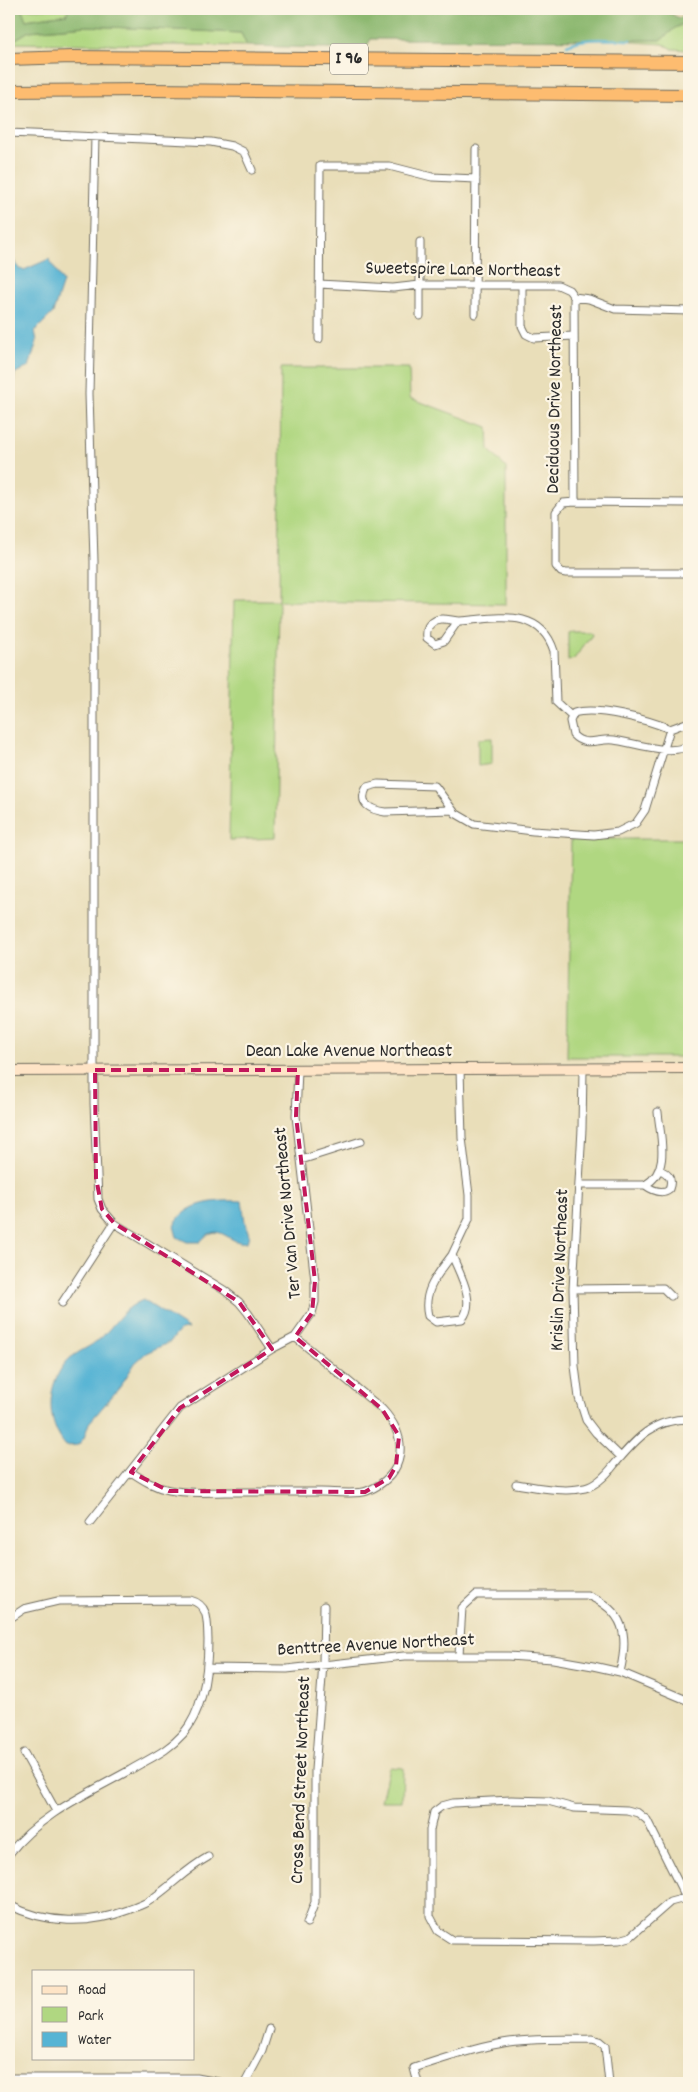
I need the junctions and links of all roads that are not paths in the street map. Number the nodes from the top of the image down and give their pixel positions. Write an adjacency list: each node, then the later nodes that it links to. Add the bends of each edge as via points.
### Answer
1 (9, 59): 2 (highway, I 96)
2 (689, 62)
3 (9, 91): 4 (highway, I 96)
4 (689, 95)
5 (9, 133): 6 (street)
6 (95, 136): 8 (street, via 232,146 244,152); 33 (street, via 89,394 94,561)
7 (476, 149): 9 (street)
8 (252, 170)
9 (476, 179): 11 (street, via 437,178 389,166 320,166); 13 (street)
10 (420, 242): 12 (street)
11 (319, 284): 12 (street, Sweetspire Lane Northeast, via 393,288); 20 (street)
12 (420, 285): 13 (street, Sweetspire Lane Northeast); 18 (street)
13 (475, 285): 14 (street, Sweetspire Lane Northeast); 17 (street)
14 (522, 285): 15 (street, Sweetspire Lane Northeast, via 561,286); 19 (street, via 522,326 526,334 534,338)
15 (574, 297): 16 (street, Sweetspire Lane Northeast, via 589,299 615,310); 19 (street, Deciduous Drive Northeast)
16 (689, 311)
17 (475, 314)
18 (420, 316)
19 (574, 336): 21 (street, Deciduous Drive Northeast)
20 (319, 339)
21 (575, 502): 22 (street); 23 (street, Deciduous Drive Northeast, via 563,503 556,512 556,564 561,572)
22 (689, 503)
23 (689, 573)
24 (458, 621): 24 (street, via 436,620 428,628 427,638 435,644 444,641); 25 (street, via 490,618 536,624 554,651 556,702)
25 (571, 716): 27 (street, via 584,711 620,715); 29 (street, via 571,731 580,741 612,740)
26 (689, 722): 27 (street)
27 (670, 730): 29 (street)
28 (689, 744): 29 (street, via 679,750)
29 (664, 748): 30 (street, via 645,810 636,823 618,832 584,834 474,824)
30 (452, 810): 30 (street, via 435,786 378,784 367,787 364,792 368,808 375,810)
31 (689, 1068): 32 (main road, Dean Lake Avenue Northeast)
32 (583, 1069): 35 (main road, Dean Lake Avenue Northeast); 42 (street, Krislin Drive Northeast)
33 (95, 1070): 34 (main road, Dean Lake Avenue Northeast); 36 (main road, Dean Lake Avenue Northeast); 43 (street, via 98,1199)
34 (298, 1070): 35 (main road, Dean Lake Avenue Northeast); 39 (street, Ter Van Drive Northeast, via 296,1116)
35 (460, 1070): 44 (street, via 469,1219)
36 (9, 1071)
37 (658, 1112): 40 (street)
38 (361, 1141): 39 (street)
39 (301, 1160): 48 (street, Ter Van Drive Northeast, via 315,1302 312,1313)
40 (660, 1170): 41 (street, via 652,1181); 41 (street, via 669,1176 669,1189 659,1192)
41 (645, 1184): 42 (street)
42 (579, 1186): 45 (street, Krislin Drive Northeast)
43 (114, 1223): 47 (street); 49 (street, via 224,1290 239,1302)
44 (452, 1255): 44 (street, via 469,1306 462,1319 436,1322 428,1316 425,1305 428,1291)
45 (573, 1289): 46 (street, via 663,1288); 51 (street, Krislin Drive Northeast, via 575,1366 582,1410 596,1433)
46 (671, 1296)
47 (62, 1303)
48 (295, 1337): 49 (street, Ter Van Drive Northeast); 52 (street, via 382,1409 392,1421 400,1447 396,1466 389,1478 365,1492 198,1492 169,1491 151,1485)
49 (272, 1349): 52 (street, Ter Van Drive Northeast, via 180,1408)
50 (689, 1420): 51 (street, via 673,1419 649,1428)
51 (621, 1457): 53 (street, via 604,1476 586,1488)
52 (131, 1472): 54 (street, Ter Van Drive Northeast)
53 (516, 1484)
54 (90, 1522)
55 (324, 1606): 58 (street, Cross Bend Street Northeast)
56 (9, 1619): 59 (street, via 24,1609 58,1601 190,1600 205,1609)
57 (459, 1655): 58 (street, Benttree Avenue Northeast, via 404,1656); 60 (street, Benttree Avenue Northeast, via 553,1659); 60 (street, via 462,1608 476,1595 587,1595 611,1608 618,1619 624,1634 625,1653)
58 (322, 1664): 59 (street, Benttree Avenue Northeast, via 287,1669); 68 (street, Cross Bend Street Northeast, via 315,1770 315,1902)
59 (208, 1668): 63 (street, via 196,1712 184,1732 164,1752)
60 (620, 1672): 61 (street, Benttree Avenue Northeast)
61 (689, 1701)
62 (24, 1753): 63 (street)
63 (56, 1811): 64 (street, via 34,1827)
64 (9, 1854)
65 (208, 1857): 67 (street, via 148,1901 102,1918 80,1921 51,1919)
66 (688, 1898): 66 (street, via 647,1820 638,1813 574,1808 548,1801 511,1800 453,1803 434,1812 430,1830 430,1916 438,1931 452,1940 619,1940 630,1937 670,1902)
67 (9, 1905)
68 (307, 1923)
69 (268, 2029): 72 (street, via 262,2051)
70 (9, 2078): 71 (street, via 197,2078)
71 (224, 2083)
72 (245, 2083)
73 (418, 2083): 74 (street, via 414,2068 504,2042 592,2039 605,2046)
74 (609, 2083)

